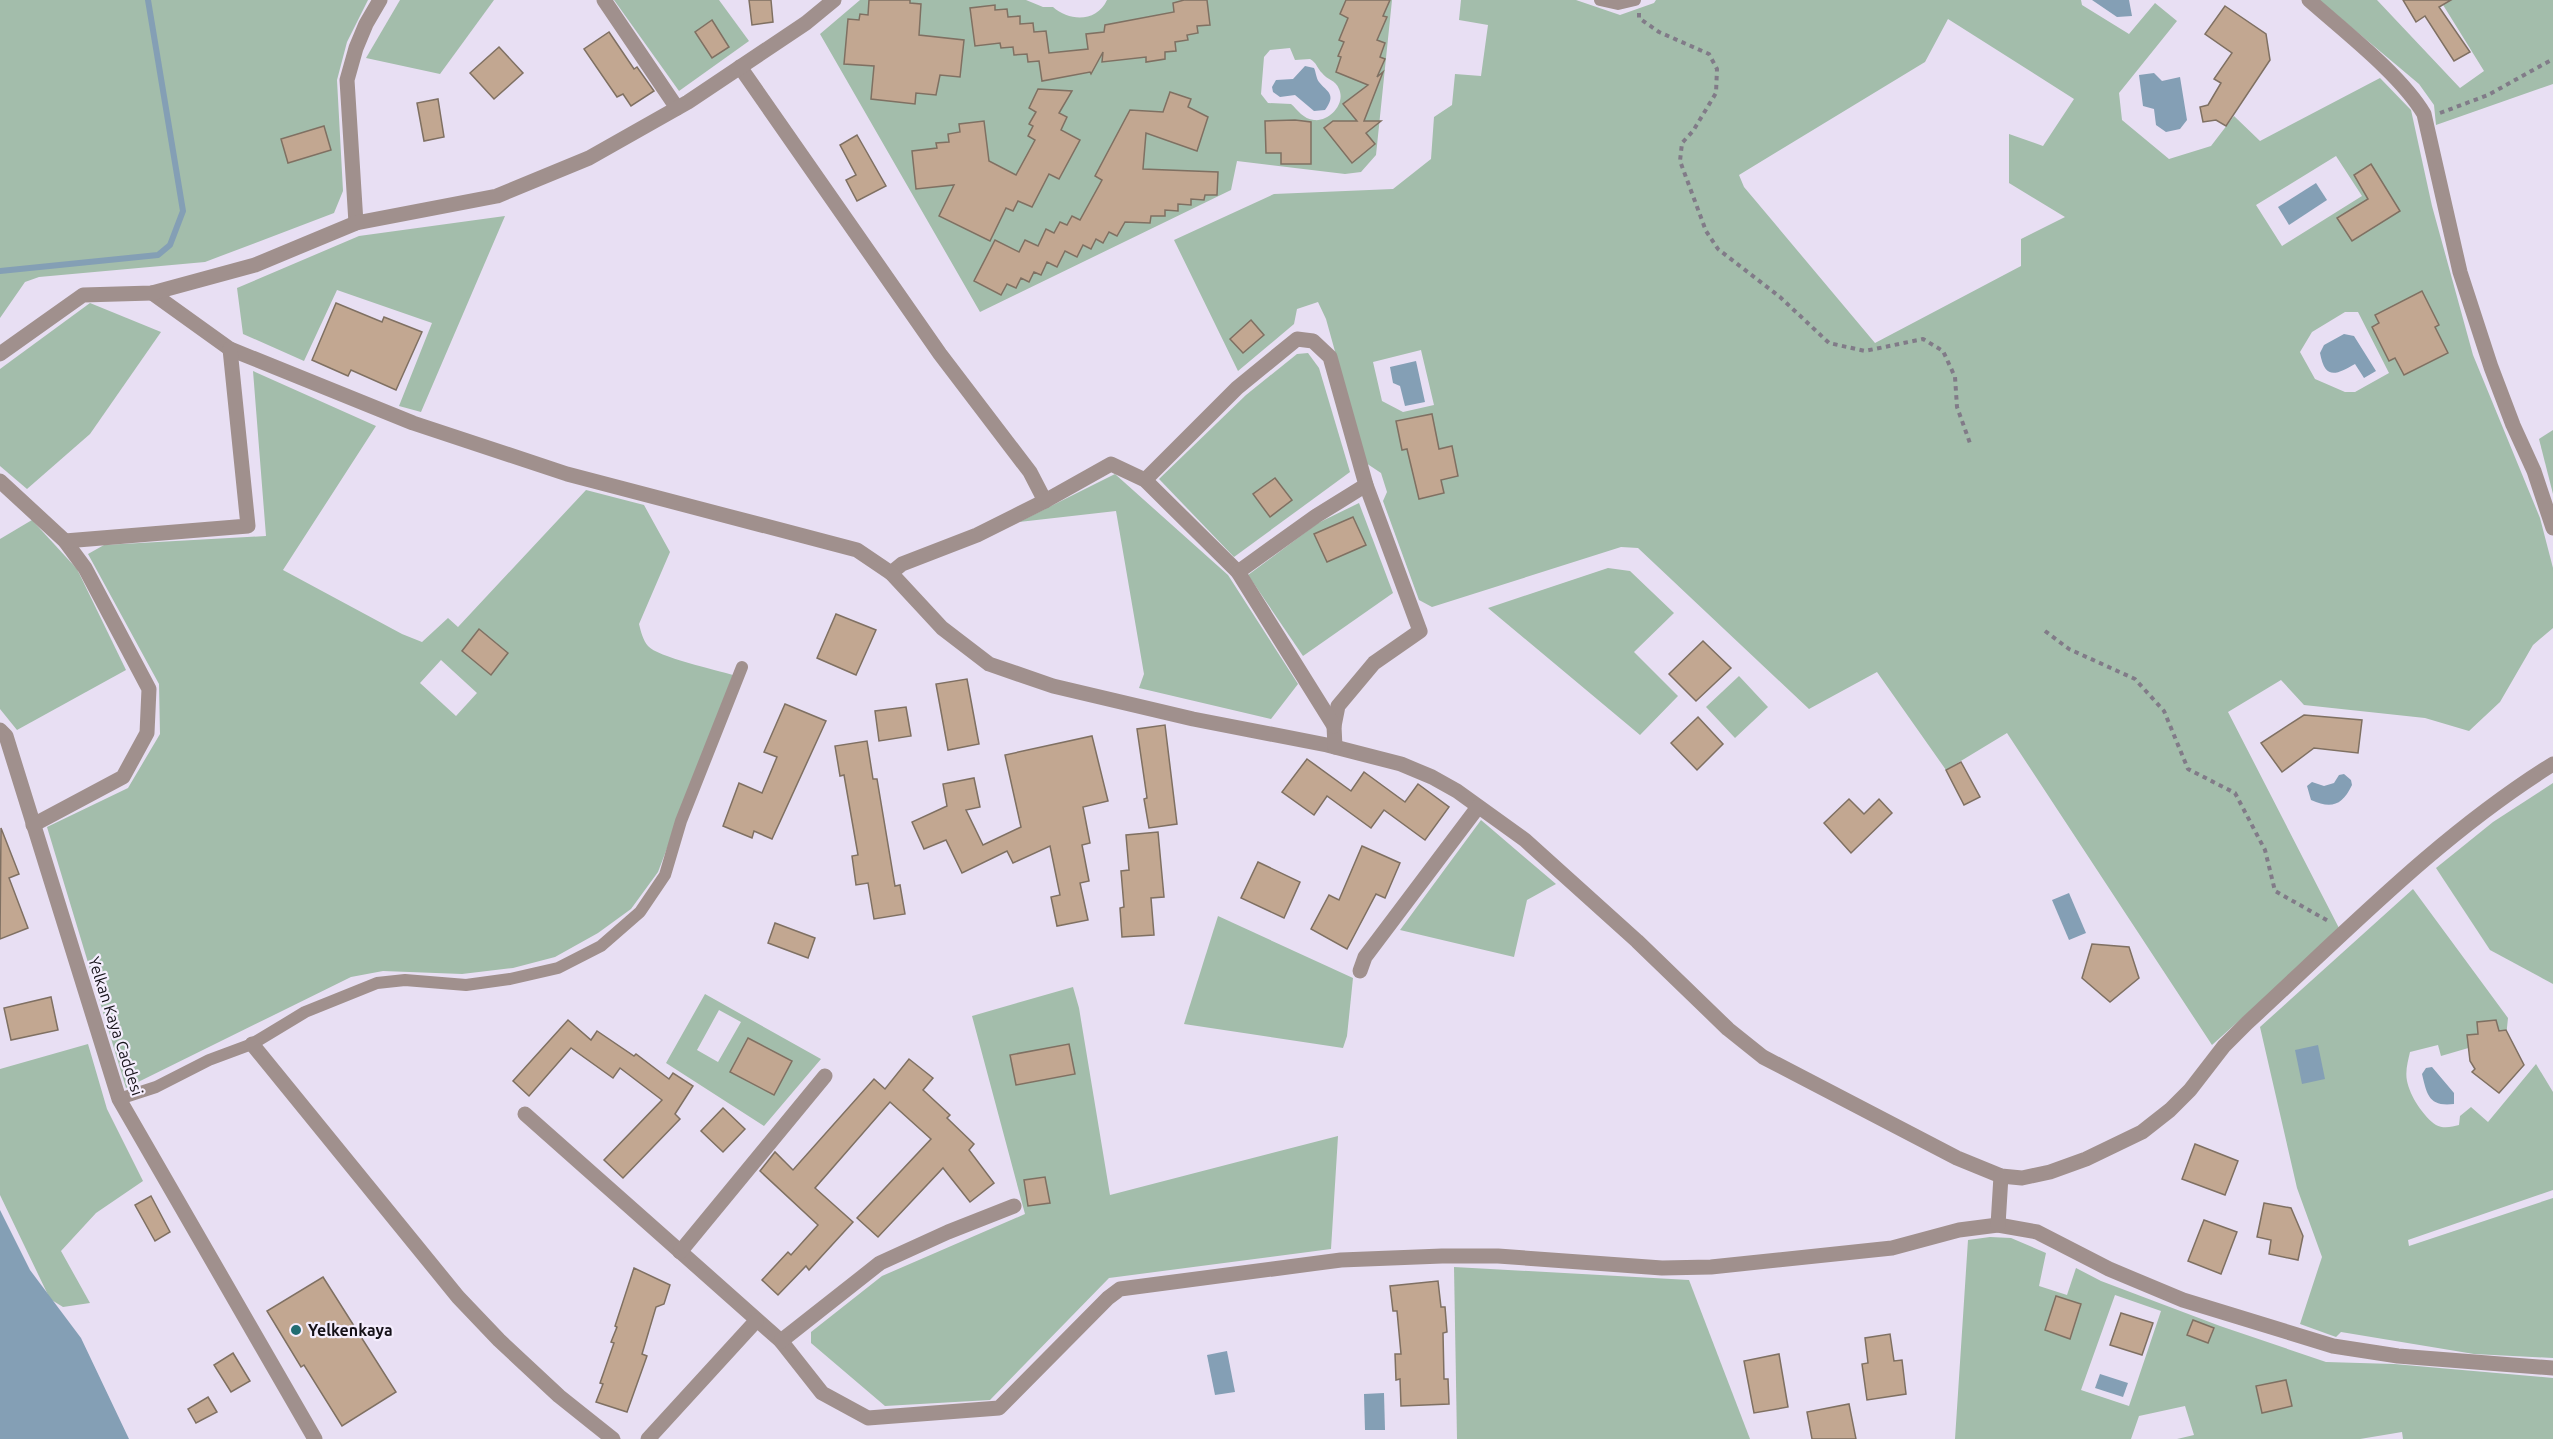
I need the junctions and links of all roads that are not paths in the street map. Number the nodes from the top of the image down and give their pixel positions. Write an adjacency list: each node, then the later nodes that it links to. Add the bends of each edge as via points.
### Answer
1 (381, 0): 9 (street, via 359,40 347,80)
2 (604, 0): 8 (street)
3 (834, 0): 7 (street)
4 (1600, 0): 6 (lane)
5 (2309, 0): 17 (street, via 2379,64 2424,114 2460,272 2490,367 2534,471)
6 (1637, 5)
7 (740, 67): 8 (street); 16 (street, via 940,354 1030,472)
8 (677, 108): 9 (street, via 589,158 497,196)
9 (356, 223): 10 (street, via 255,265)
10 (152, 293): 11 (street); 12 (street, via 83,295)
11 (230, 349): 18 (street, via 248,526); 20 (street, via 480,446 651,497 857,550)
12 (0, 354)
13 (1145, 480): 15 (street, via 1237,388 1297,339 1313,341 1330,357); 16 (street, via 1111,465); 19 (street)
14 (0, 481): 18 (street)
15 (1366, 484): 19 (street); 22 (street, via 1420,631 1374,663 1338,706)
16 (1045, 501): 20 (street, via 977,535 902,564)
17 (2553, 528)
18 (65, 541): 27 (street, via 85,568 149,689 147,733 123,777)
19 (1238, 572): 22 (street)
20 (891, 573): 24 (street, via 942,628 989,664 1106,699)
21 (742, 667): 29 (lane, via 681,821 665,875 640,912 601,946 558,968 510,980 466,985 377,982 305,1012)
22 (1334, 726): 24 (street)
23 (0, 730): 27 (street, Yelkan Kaya Caddesi, via 6,736)
24 (1335, 747): 26 (street, via 1401,764 1432,777)
25 (2553, 764): 33 (street, via 2488,807 2420,862 2239,1030 2183,1097 2142,1132 2050,1173 2022,1178)
26 (1478, 807): 28 (street, via 1365,957); 33 (street, via 1525,840 1763,1057 1957,1158)
27 (33, 825): 31 (street, Yelkan Kaya Caddesi)
28 (1360, 971)
29 (252, 1044): 31 (lane, via 156,1087); 41 (street, via 458,1297 559,1396)
30 (825, 1076): 36 (street)
31 (119, 1099): 40 (street, Yelkan Kaya Caddesi)
32 (525, 1114): 36 (street)
33 (2001, 1176): 35 (street)
34 (1014, 1206): 38 (street, via 880,1263)
35 (1998, 1225): 38 (street, via 1959,1230 1892,1248 1712,1267 1662,1268 1498,1256 1442,1256 1341,1260 1120,1289 999,1408 868,1418 822,1393); 39 (street, via 2037,1232 2109,1269 2183,1299 2333,1346 2397,1356)
36 (680, 1252): 37 (street)
37 (756, 1321): 38 (street); 42 (street)
38 (781, 1341)
39 (2553, 1368)
40 (315, 1439)
41 (613, 1439)
42 (648, 1439)

